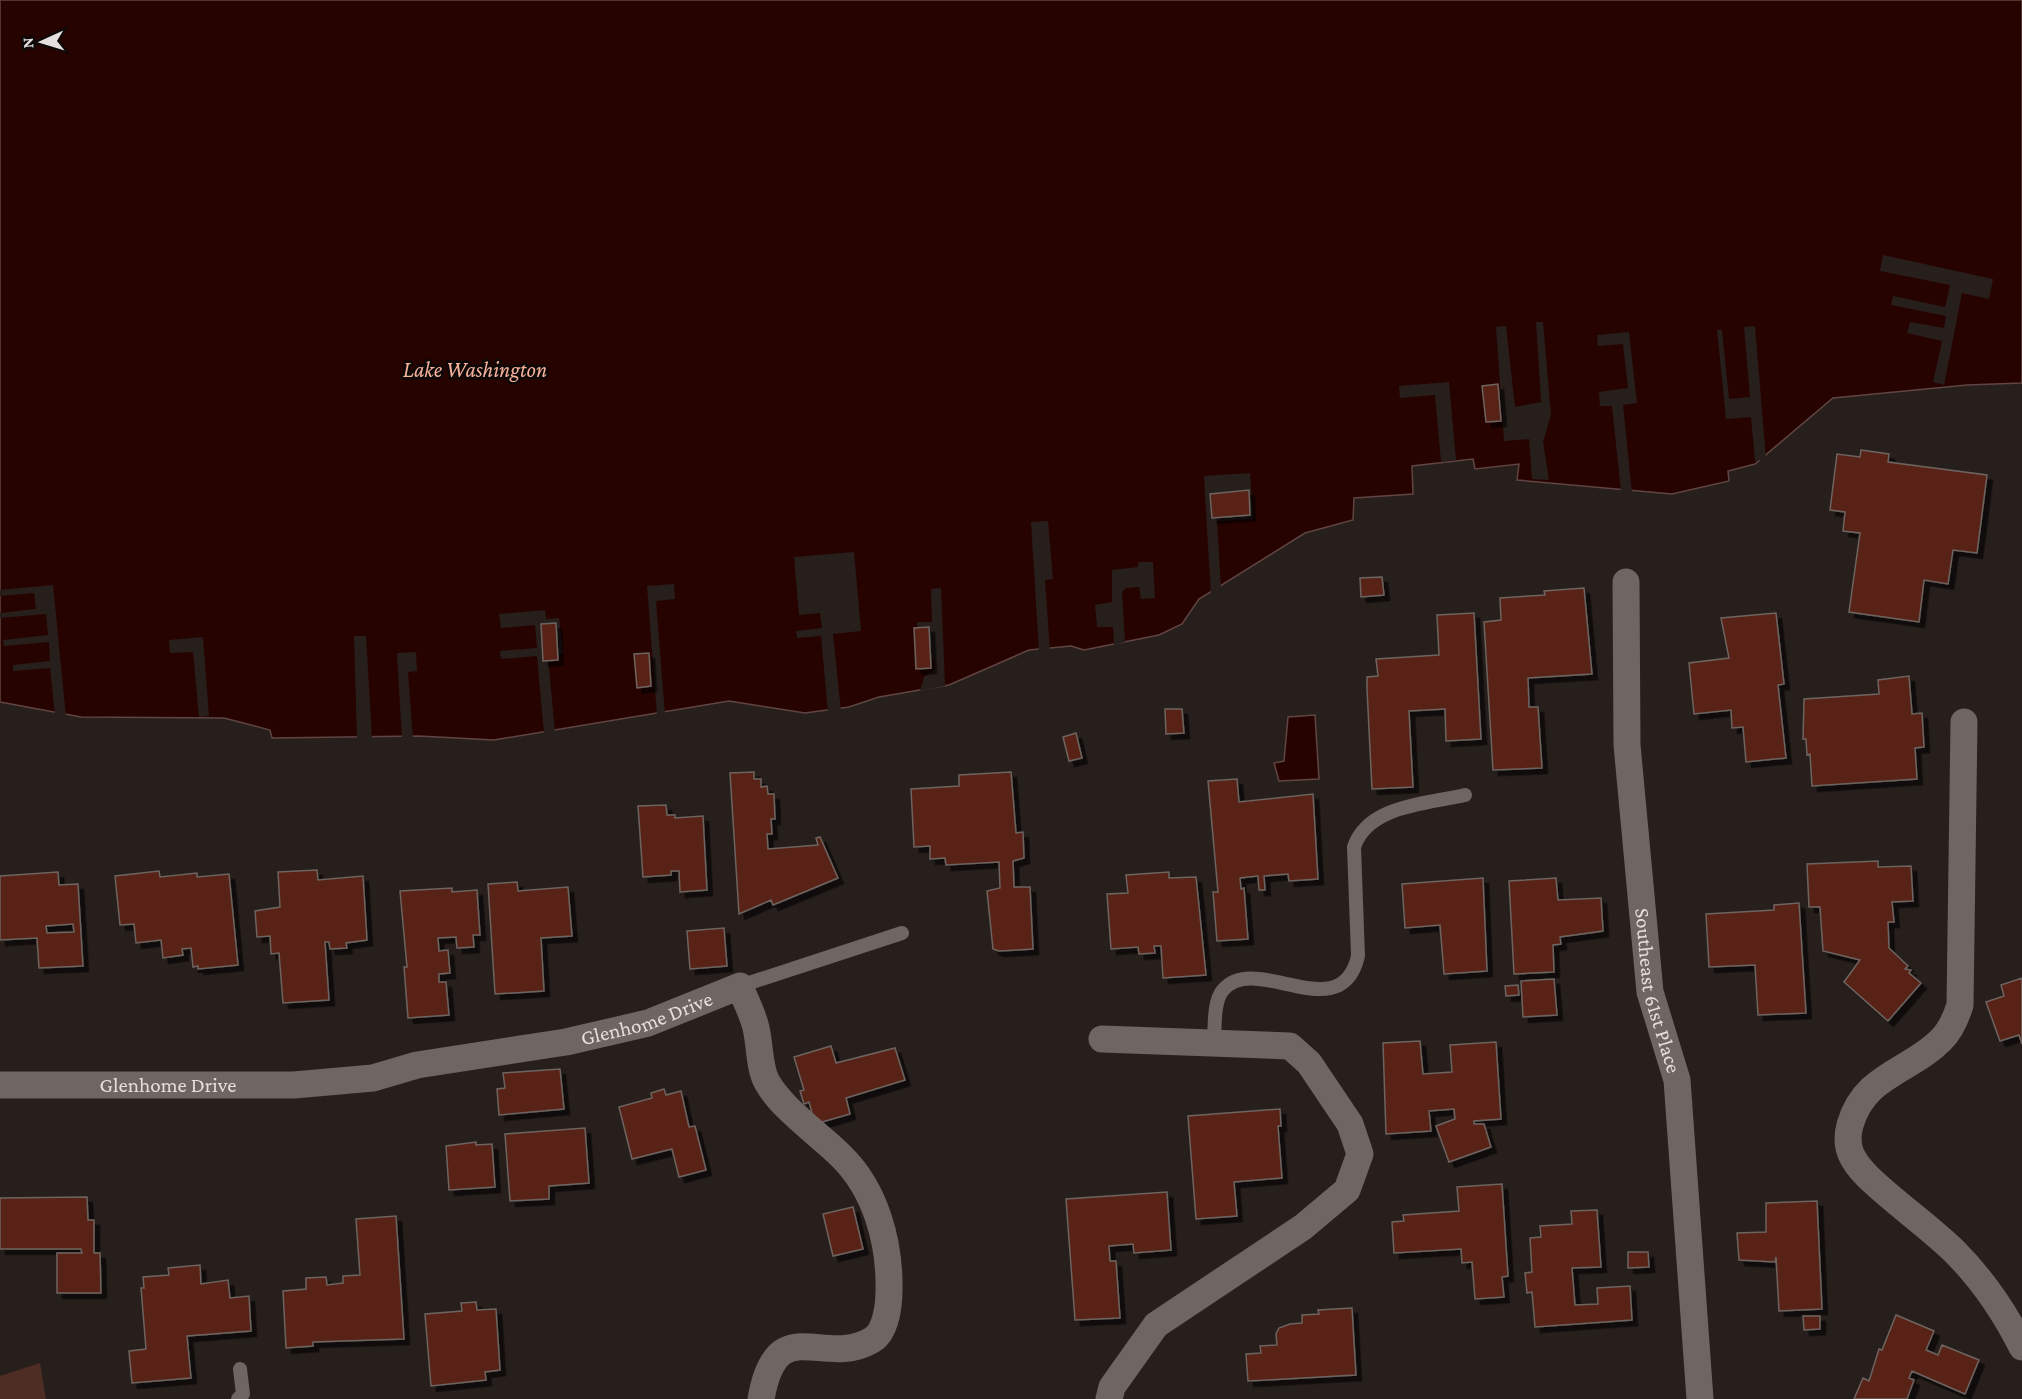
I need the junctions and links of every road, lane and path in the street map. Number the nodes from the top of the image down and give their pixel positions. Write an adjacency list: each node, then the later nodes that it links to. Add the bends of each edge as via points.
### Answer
1 (1626, 582): 14 (street, Southeast 61st Place, via 1627,745 1650,992 1677,1080)
2 (1964, 722): 9 (street, via 1960,1005 1956,1020 1940,1041 1865,1093 1853,1116 1848,1146 1865,1174 1954,1251 1992,1297)
3 (1465, 795): 7 (lane, via 1386,814 1368,823 1354,847 1358,956 1354,973 1333,987 1321,989 1268,979 1233,983 1222,990 1218,1001)
4 (902, 933): 5 (lane)
5 (740, 986): 8 (street, Glenhome Drive, via 648,1023 566,1042 417,1065 373,1078 294,1085); 12 (street, via 756,1027 766,1082 801,1121 843,1157 876,1209 890,1263 885,1321 875,1339 858,1347 797,1345 777,1354)
6 (1102, 1039): 7 (street)
7 (1214, 1044): 13 (street, via 1290,1046 1310,1063 1350,1124 1359,1154 1347,1190 1302,1227 1156,1325 1112,1387)
8 (0, 1085)
9 (2022, 1347)
10 (240, 1369): 11 (lane, via 243,1394)
11 (238, 1399)
12 (761, 1399)
13 (1109, 1399)
14 (1700, 1399)

